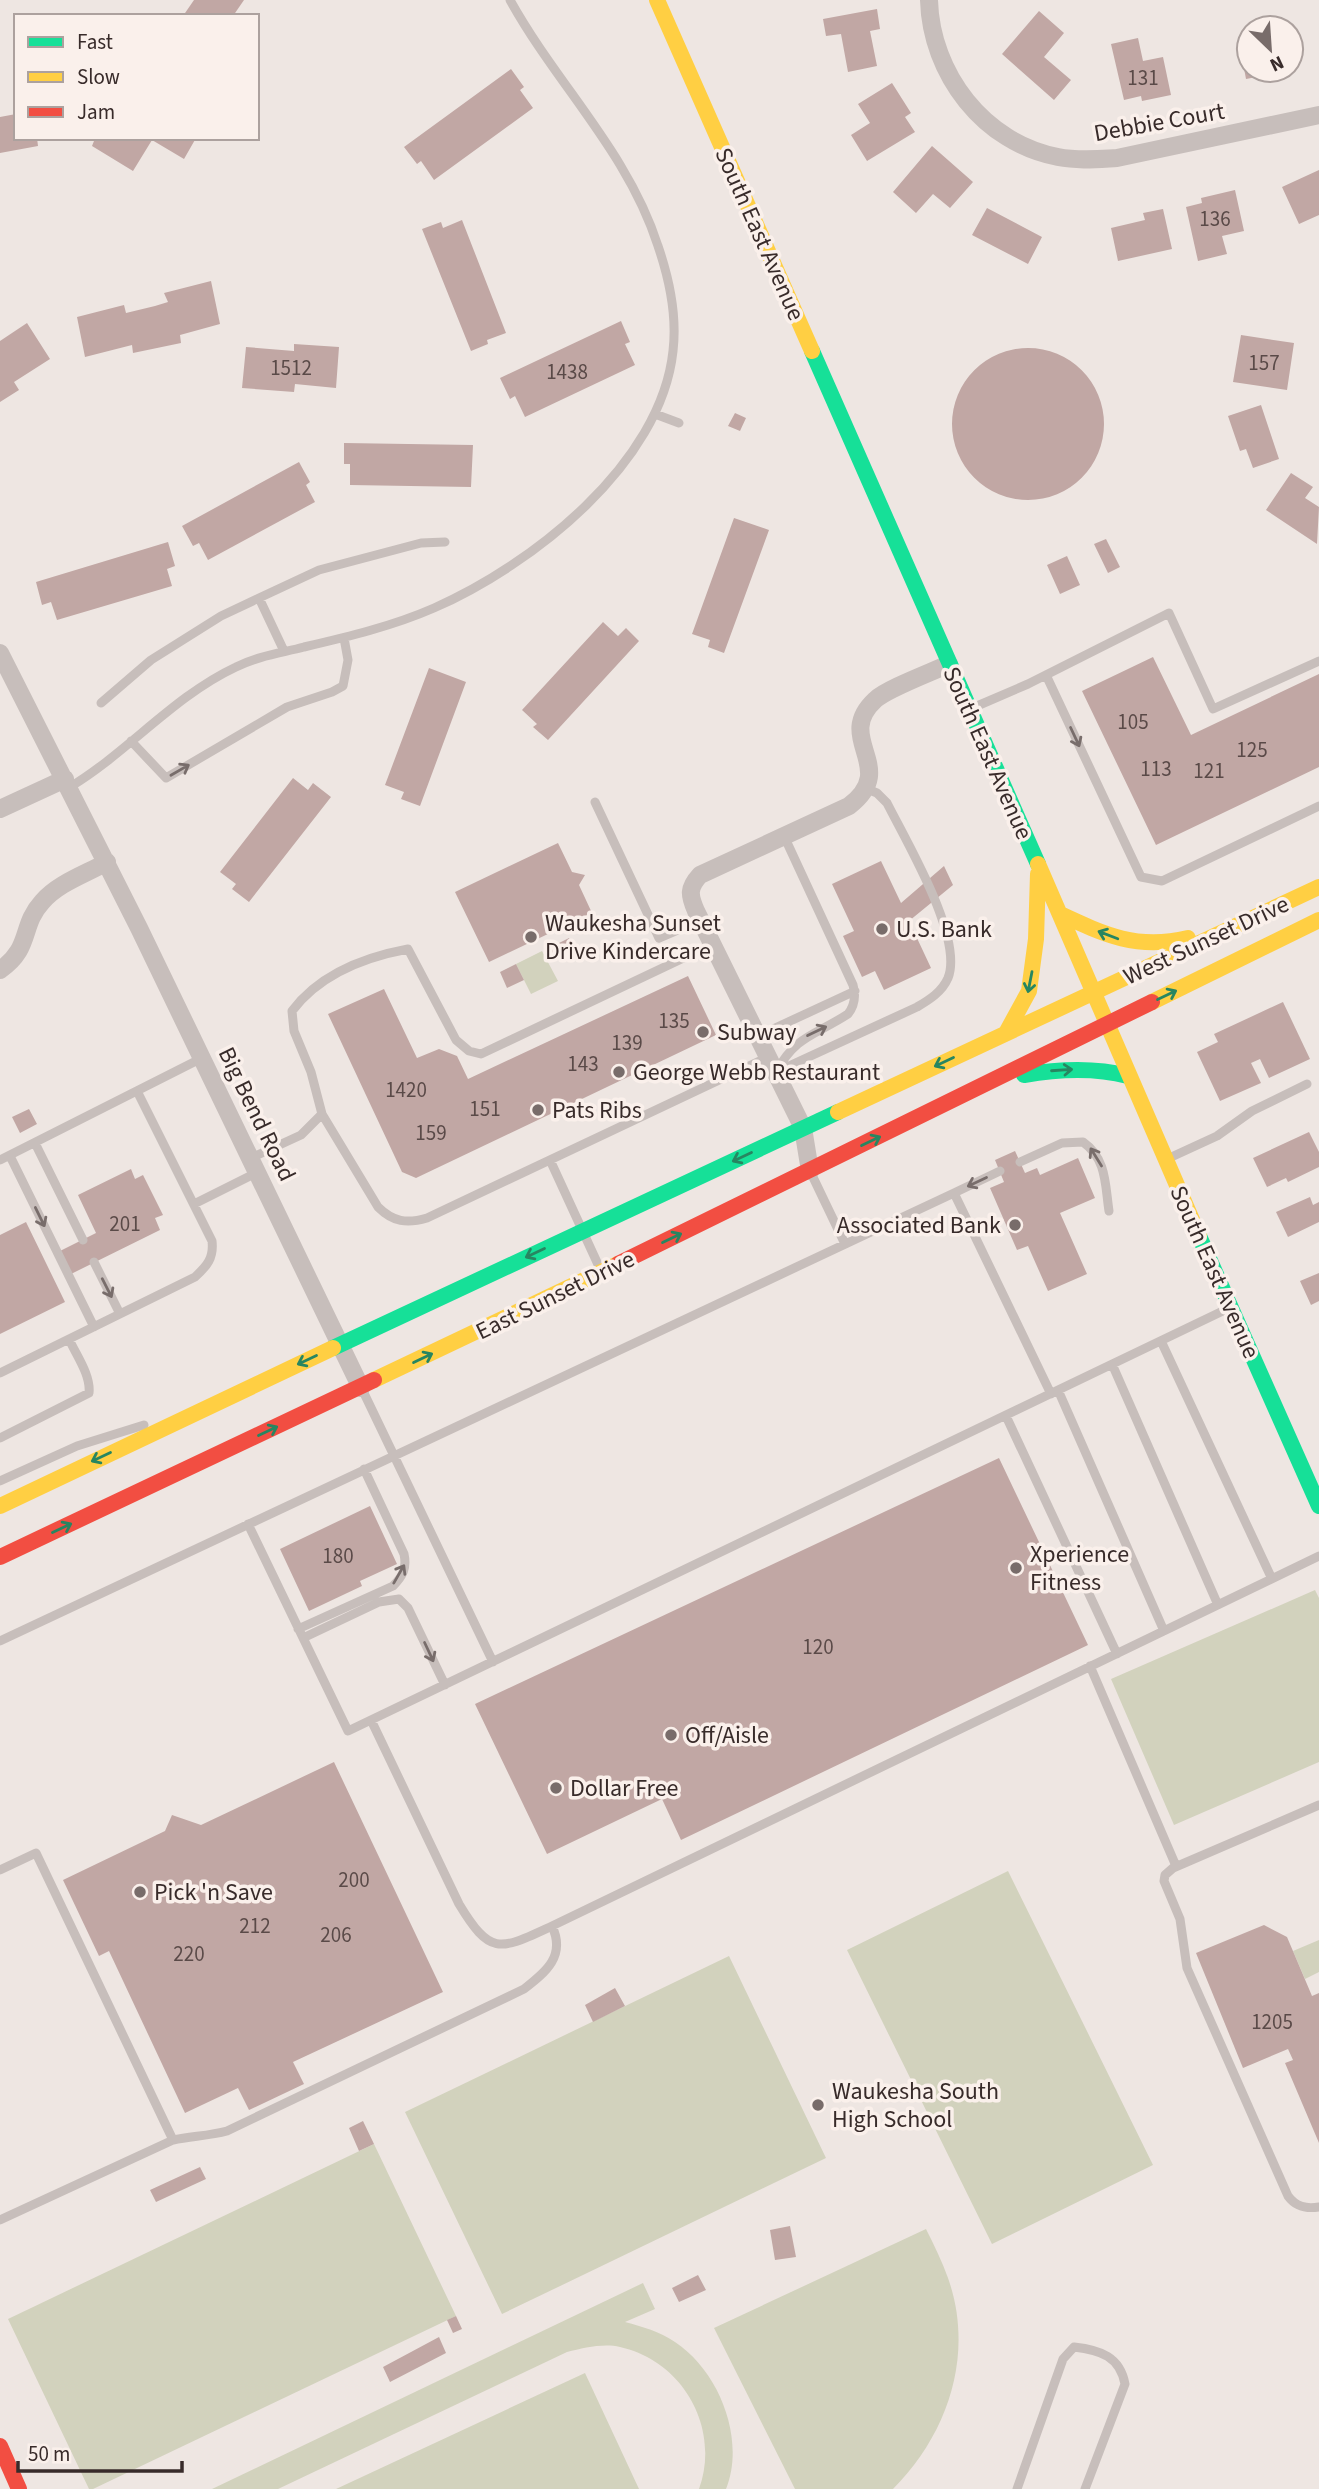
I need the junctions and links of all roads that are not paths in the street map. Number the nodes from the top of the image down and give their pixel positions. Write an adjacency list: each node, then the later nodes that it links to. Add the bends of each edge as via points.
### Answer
1 (510, 0): 5 (lane, via 623,166 658,246 670,296 674,348)
2 (657, 0): 13 (main road, South East Avenue)
3 (929, 0): 4 (street, Debbie Court, via 935,43 964,99 984,121 1010,138 1057,157 1117,158)
4 (1319, 115)
5 (655, 414): 6 (lane); 9 (lane, via 639,444 599,493 506,569 433,608)
6 (679, 423)
7 (444, 542): 8 (lane, via 421,543 319,570)
8 (259, 598): 10 (lane); 15 (lane, via 151,660)
9 (344, 638): 10 (lane); 17 (lane, one-way to 9, via 166,778 287,707 342,686 348,660)
10 (284, 651): 17 (lane, via 226,671)
11 (0, 653): 18 (street, Big Bend Road)
12 (1319, 661): 14 (lane, via 1213,709 1169,613)
13 (949, 664): 16 (main road, South East Avenue); 19 (street, via 880,695 867,709 859,728 871,771)
14 (1046, 675): 16 (lane); 21 (lane, one-way to 21, via 1141,877 1162,880)
15 (101, 703)
16 (968, 709): 25 (main road, South East Avenue)
17 (131, 740): 18 (lane, via 92,773)
18 (67, 783): 22 (street); 24 (street, Big Bend Road)
19 (867, 789): 23 (street, via 849,806); 39 (lane, via 887,803 940,914 951,953 947,979 932,998 917,1007)
20 (595, 802): 28 (lane, via 659,938)
21 (1319, 806)
22 (0, 809)
23 (784, 836): 28 (street, via 700,875 689,895); 33 (lane)
24 (107, 862): 32 (street, via 41,903 20,951); 38 (street, Big Bend Road)
25 (1038, 866): 27 (main road, South East Avenue); 36 (main road, one-way to 36, via 1037,939 1029,991)
26 (1319, 887): 30 (main road, West Sunset Drive)
27 (1060, 914): 30 (main road, one-way to 27, via 1170,943 1139,944 1108,936); 34 (main road, South East Avenue)
28 (701, 920): 31 (street)
29 (1319, 920): 35 (main road, West Sunset Drive, one-way to 29)
30 (1245, 922): 34 (main road, West Sunset Drive)
31 (713, 944): 37 (street); 44 (lane, via 481,1054 468,1051 456,1040 408,948 380,954 331,976 303,995 292,1011)
32 (0, 970)
33 (855, 991): 37 (lane); 39 (lane, one-way to 33, via 799,1041 848,1014)
34 (1093, 992): 35 (main road, South East Avenue); 36 (main road, East Sunset Drive)
35 (1106, 1026): 40 (main road, South East Avenue); 41 (main road, East Sunset Drive)
36 (1006, 1033): 45 (main road, East Sunset Drive, one-way to 45)
37 (758, 1036): 39 (street)
38 (202, 1058): 43 (lane); 52 (street, Big Bend Road)
39 (772, 1064): 45 (street); 49 (lane)
40 (1128, 1076): 41 (main road, one-way to 40, via 1058,1069 1108,1070); 50 (main road, South East Avenue)
41 (996, 1080): 53 (main road, East Sunset Drive, one-way to 41)
42 (1307, 1084): 50 (lane)
43 (137, 1091): 46 (lane); 56 (lane)
44 (322, 1114): 49 (lane, via 378,1207 400,1221 427,1218); 52 (lane, via 301,1135)
45 (803, 1128): 53 (street); 58 (main road, East Sunset Drive, one-way to 58)
46 (35, 1143): 47 (lane); 59 (lane)
47 (10, 1156): 48 (lane); 65 (lane, one-way to 65)
48 (0, 1160)
49 (550, 1160): 58 (lane)
50 (1165, 1160): 63 (main road, South East Avenue)
51 (1020, 1162): 57 (lane, one-way to 51, via 1105,1172 1083,1142 1062,1143)
52 (255, 1165): 56 (lane); 68 (street, Big Bend Road)
53 (810, 1171): 60 (lane); 62 (main road, East Sunset Drive, one-way to 53)
54 (1000, 1171): 55 (lane, one-way to 55)
55 (954, 1193): 60 (lane); 72 (lane)
56 (194, 1203): 64 (lane, via 212,1241 210,1261 195,1277)
57 (1109, 1211)
58 (584, 1230): 62 (lane); 68 (main road, East Sunset Drive, one-way to 68)
59 (83, 1240)
60 (845, 1244): 76 (lane)
61 (94, 1262): 64 (lane, one-way to 64)
62 (602, 1272): 71 (main road, East Sunset Drive, one-way to 62)
63 (1230, 1307): 67 (lane); 80 (main road, South East Avenue)
64 (120, 1314): 65 (lane)
65 (94, 1327): 66 (lane)
66 (69, 1339): 70 (lane); 75 (lane, via 87,1377 89,1393)
67 (1161, 1341): 69 (lane); 84 (lane)
68 (341, 1344): 71 (street, Big Bend Road); 73 (main road, East Sunset Drive, one-way to 73)
69 (1112, 1364): 72 (lane); 85 (lane)
70 (0, 1373)
71 (361, 1388): 76 (lane); 83 (main road, East Sunset Drive, one-way to 71)
72 (1055, 1392): 74 (lane); 86 (lane)
73 (206, 1407): 78 (lane, via 78,1446); 79 (main road, East Sunset Drive, one-way to 79)
74 (1006, 1416): 89 (lane); 90 (lane)
75 (0, 1438)
76 (393, 1456): 77 (lane); 90 (lane)
77 (365, 1469): 81 (lane); 87 (lane, one-way to 77, via 393,1586 405,1568 404,1554)
78 (0, 1481)
79 (0, 1506)
80 (1319, 1506)
81 (248, 1524): 87 (lane); 88 (lane)
82 (1319, 1556): 84 (lane)
83 (0, 1557)
84 (1272, 1579): 85 (lane)
85 (1219, 1605): 86 (lane)
86 (1164, 1631): 89 (lane)
87 (301, 1634): 92 (lane, one-way to 92, via 379,1602 399,1599 408,1608); 93 (lane, via 348,1731)
88 (0, 1641)
89 (1117, 1654): 91 (lane)
90 (493, 1662): 92 (lane)
91 (1090, 1667): 95 (lane); 97 (lane)
92 (445, 1685): 93 (lane)
93 (371, 1720): 97 (lane, via 472,1926 483,1938 506,1946)
94 (1319, 1805): 95 (lane)
95 (1176, 1867): 99 (lane, via 1164,1881 1180,1919 1187,1968 1288,2196 1300,2207)
96 (0, 1870): 98 (lane, via 36,1853)
97 (552, 1926): 98 (lane, via 557,1937 552,1963 524,1989 227,2131)
98 (173, 2140): 100 (lane)
99 (1319, 2207)
100 (0, 2220)
101 (0, 2446): 102 (main road)
102 (19, 2489)
103 (1017, 2489): 104 (lane, via 1063,2359 1074,2347 1113,2359 1123,2370 1125,2384)
104 (1085, 2489)

